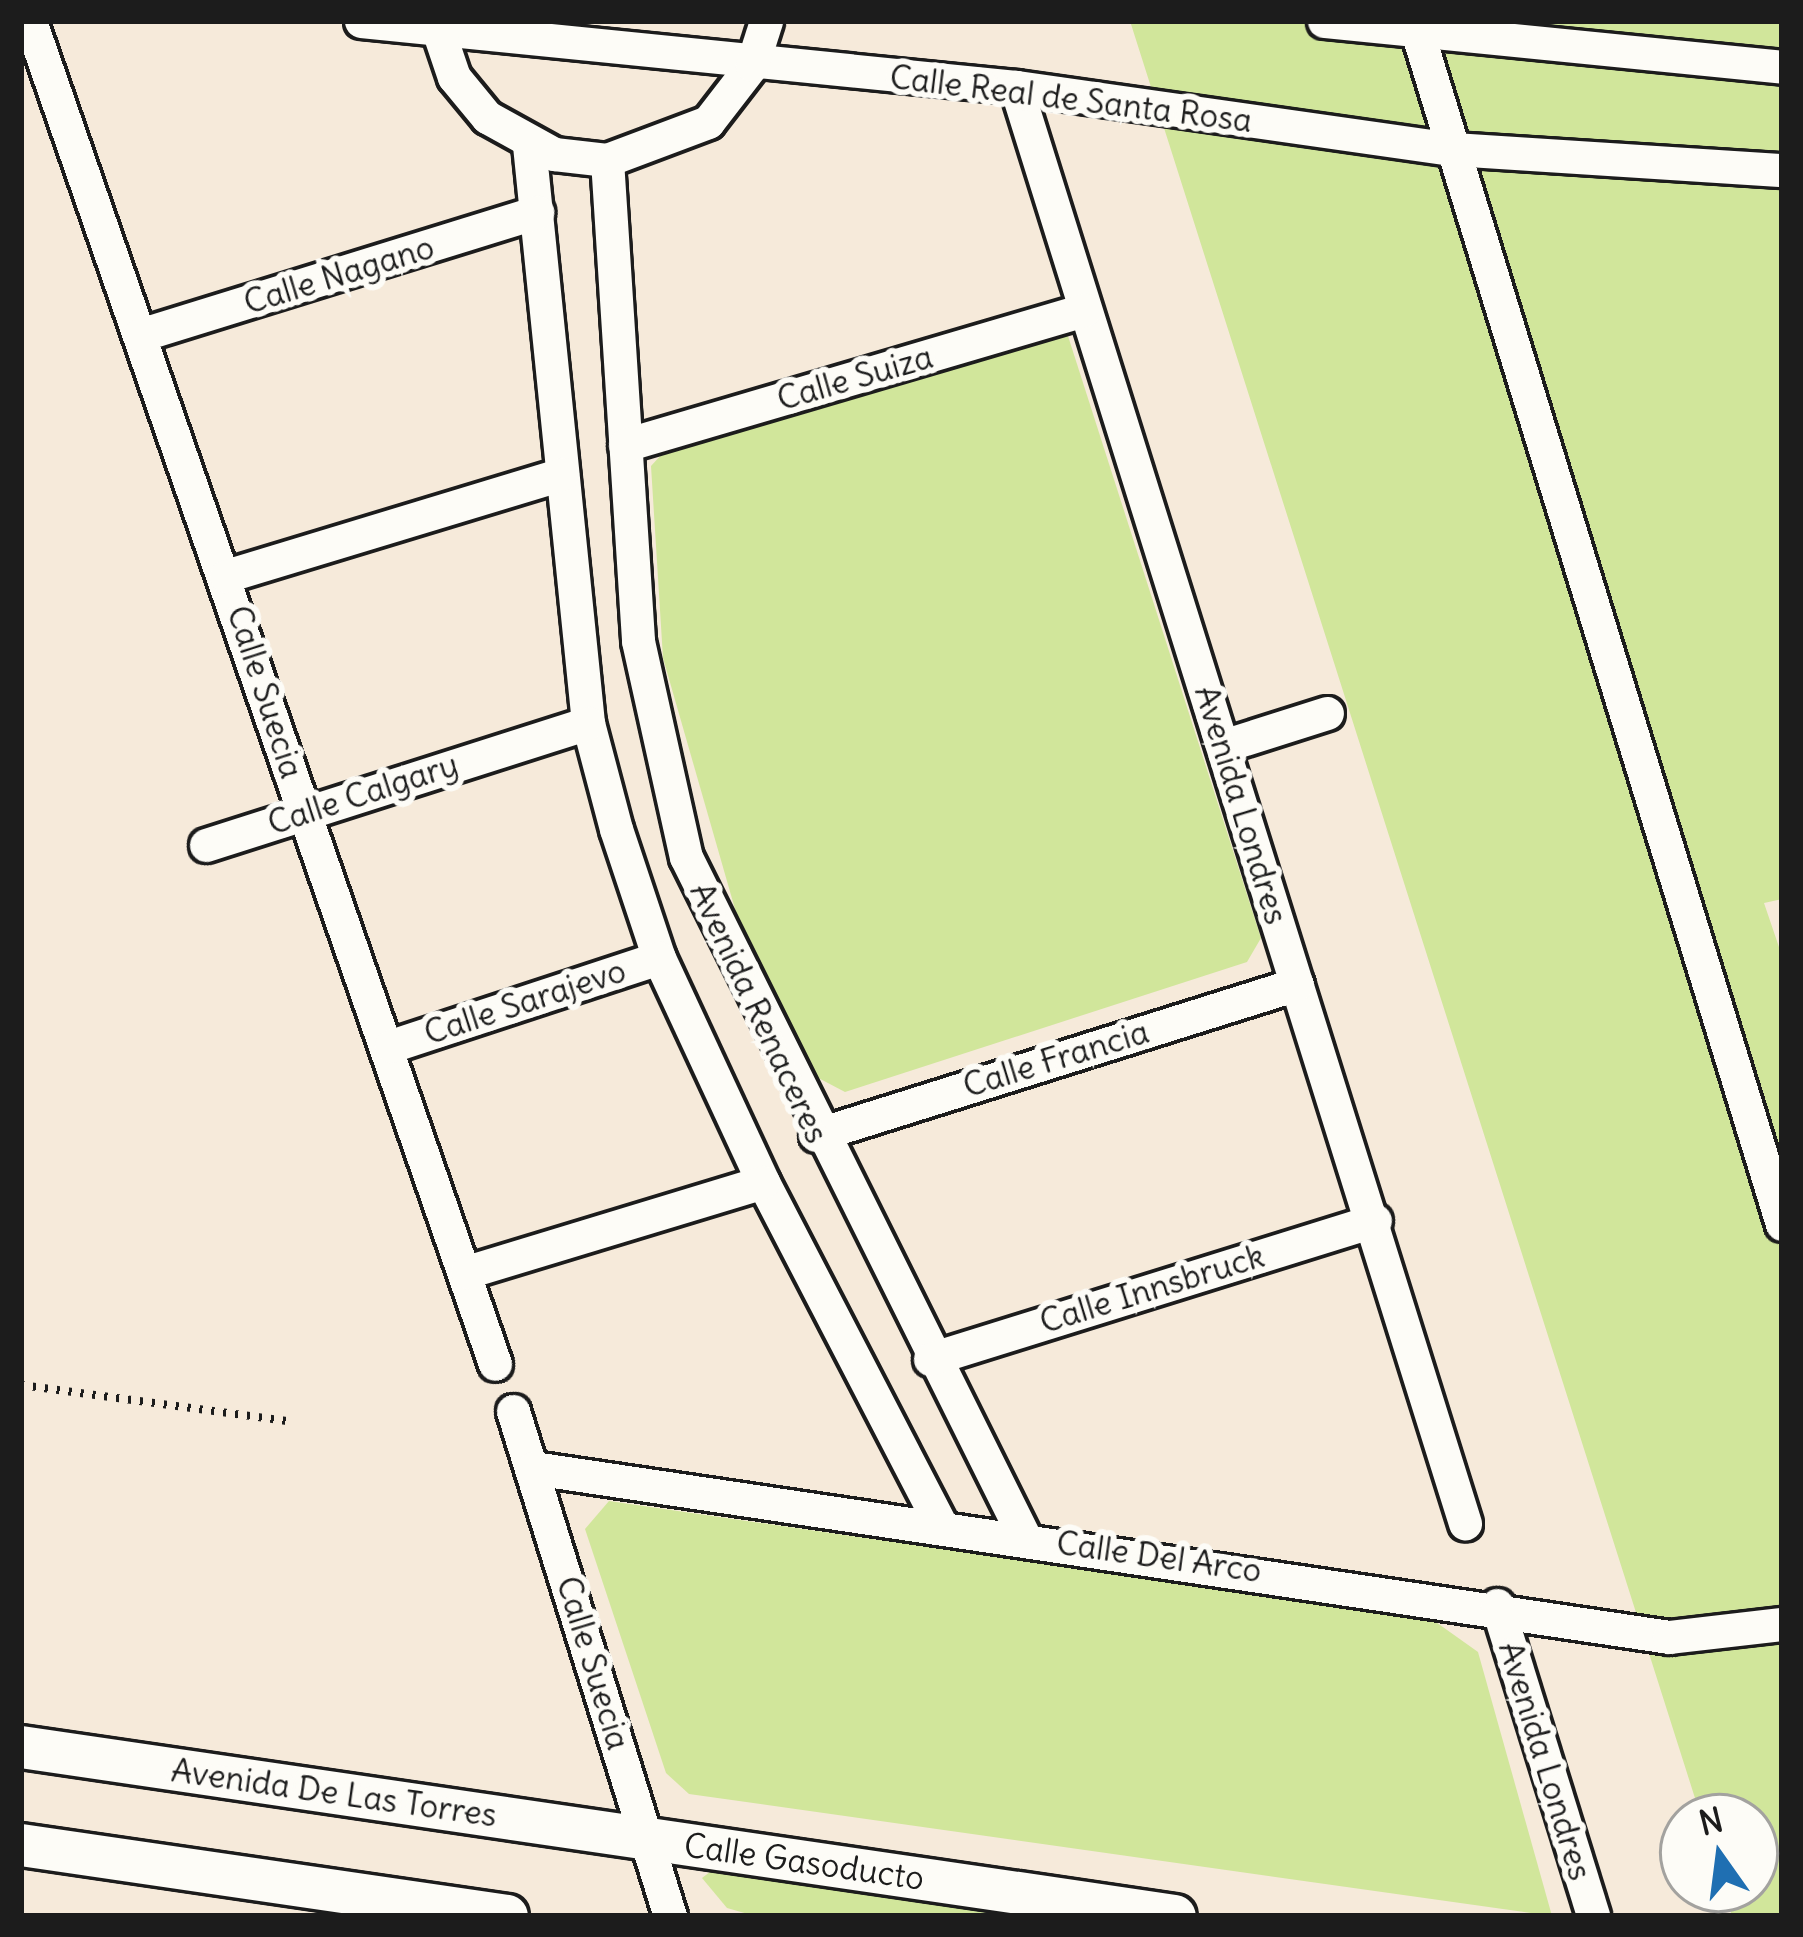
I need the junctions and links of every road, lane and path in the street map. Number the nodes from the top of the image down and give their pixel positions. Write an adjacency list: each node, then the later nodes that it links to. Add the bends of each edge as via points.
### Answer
1 (30, 21): 16 (street, Calle Suecia)
2 (361, 21): 5 (street, Calle Real de Santa Rosa)
3 (766, 21): 7 (street)
4 (1324, 21): 6 (street)
5 (435, 26): 7 (street, Calle Real de Santa Rosa); 10 (street, via 454,77)
6 (1416, 27): 8 (street); 11 (street)
7 (752, 65): 9 (street, Calle Real de Santa Rosa); 12 (street, via 708,122)
8 (1782, 67)
9 (1016, 87): 11 (street, Calle Real de Santa Rosa); 15 (street, Avenida Londres)
10 (529, 145): 12 (street); 14 (street, Avenida Renaceres)
11 (1454, 149): 13 (street, Calle Real de Santa Rosa); 31 (street)
12 (607, 160): 17 (street, Avenida Renaceres)
13 (1782, 170)
14 (537, 212): 16 (street, Calle Nagano); 18 (street, Avenida Renaceres)
15 (1085, 310): 17 (street, Calle Suiza); 22 (street, Avenida Londres)
16 (140, 335): 19 (street, Calle Suecia)
17 (625, 445): 28 (street, Avenida Renaceres, via 647,712 686,857)
18 (562, 474): 19 (street); 21 (street, Avenida Renaceres)
19 (226, 576): 23 (street, Calle Suecia)
20 (1327, 712): 22 (street)
21 (588, 723): 23 (street, Calle Calgary); 25 (street, Avenida Renaceres)
22 (1223, 746): 26 (street, Avenida Londres)
23 (305, 812): 24 (street, Calle Calgary); 27 (street, Calle Suecia)
24 (206, 845)
25 (659, 958): 27 (street, Calle Sarajevo); 29 (street, Avenida Renaceres)
26 (1297, 984): 28 (street, Calle Francia); 30 (street, Avenida Londres)
27 (392, 1046): 32 (street, Calle Suecia)
28 (816, 1135): 33 (street, Avenida Renaceres)
29 (763, 1182): 32 (street); 40 (street, Avenida Renaceres)
30 (1375, 1220): 33 (street, Calle Innsbruck); 39 (street, Avenida Londres)
31 (1782, 1224)
32 (467, 1272): 34 (street, Calle Suecia)
33 (929, 1359): 41 (street, Avenida Renaceres)
34 (495, 1364)
35 (21, 1385): 37 (path)
36 (513, 1411): 38 (street, Calle Suecia)
37 (289, 1421)
38 (533, 1468): 40 (street, Calle Del Arco); 45 (street, Calle Suecia)
39 (1465, 1522)
40 (941, 1525): 41 (street, Calle Del Arco)
41 (1025, 1538): 42 (street, Calle Del Arco)
42 (1497, 1605): 43 (street, Calle Del Arco, via 1669,1636); 50 (street, Avenida Londres)
43 (1782, 1624)
44 (21, 1747): 45 (street, Avenida De Las Torres)
45 (646, 1839): 48 (street, Calle Suecia); 49 (street, Calle Gasoducto)
46 (21, 1845): 47 (street)
47 (507, 1916)
48 (670, 1916)
49 (1175, 1916)
50 (1593, 1916)

